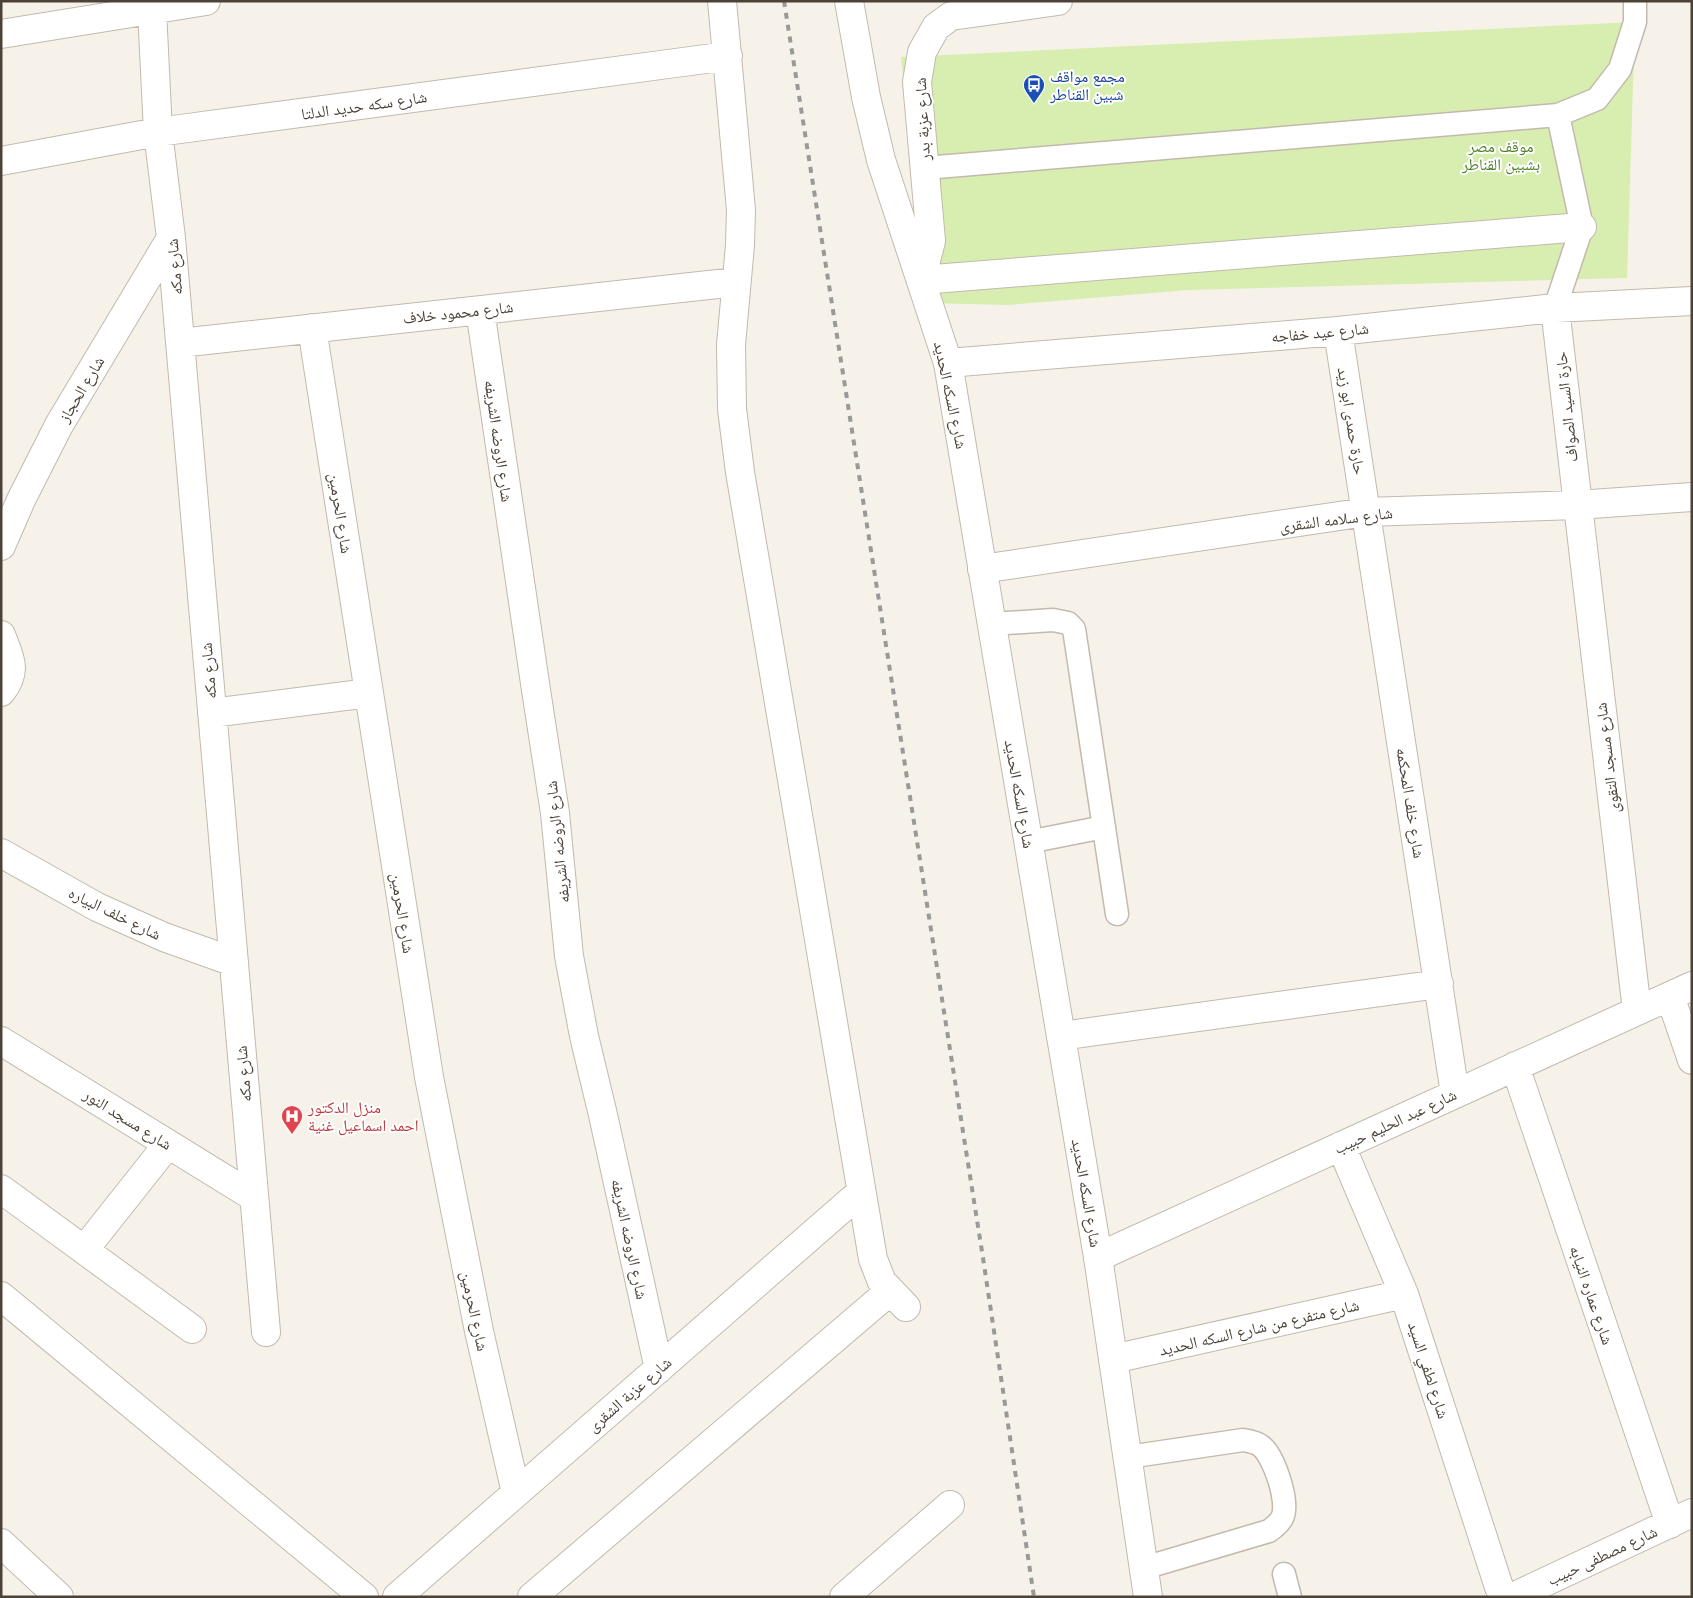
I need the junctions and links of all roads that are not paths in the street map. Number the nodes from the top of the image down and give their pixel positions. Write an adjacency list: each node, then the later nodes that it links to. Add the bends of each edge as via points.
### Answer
1 (206, 1): 6 (street)
2 (722, 1): 8 (street)
3 (849, 1): 15 (street, شارع السكه الحديد, via 881,160)
4 (1058, 1): 12 (street, شارع عزبة بدر, via 951,16 936,27 922,52 917,82)
5 (1635, 1): 9 (lane, via 1635,22 1620,69 1597,99)
6 (152, 10): 7 (street); 10 (street, شارع مكه)
7 (1, 34)
8 (728, 56): 10 (street, شارع سكه حديد الدلتا); 16 (street, via 741,210)
9 (1558, 115): 12 (lane); 13 (lane)
10 (158, 132): 11 (street, شارع سكه حديد الدلتا); 14 (street, شارع مكه)
11 (1, 161)
12 (924, 168): 15 (street, شارع عزبة بدر, via 931,241)
13 (1582, 227): 15 (street); 18 (lane)
14 (171, 238): 22 (street, شارع مكه); 24 (street, شارع الحجاز, via 59,425)
15 (921, 280): 23 (street, شارع السكه الحديد)
16 (736, 282): 19 (street, شارع محمود خلاف); 51 (street, via 730,345 740,472)
17 (1692, 301): 18 (street, شارع عيد خفاجه)
18 (1555, 308): 21 (street, شارع عيد خفاجه); 26 (street, حارة السيد الصواف)
19 (480, 310): 20 (street, شارع محمود خلاف); 60 (street, شارع الروضه الشريفه, via 547,751 569,956)
20 (312, 328): 22 (street, شارع محمود خلاف); 33 (street, شارع الحرمين)
21 (1338, 331): 23 (street, شارع عيد خفاجه); 27 (street, حارة حمدى ابو زيد)
22 (180, 343): 34 (street, شارع مكه)
23 (948, 363): 29 (street, شارع السكه الحديد)
24 (12, 494): 28 (street, شارع الحجاز)
25 (1692, 497): 26 (street, شارع سلامه الشقرى)
26 (1577, 505): 27 (street, شارع سلامه الشقرى); 42 (street, شارع مسجد التقوى)
27 (1366, 512): 29 (street, شارع سلامه الشقرى); 40 (street, شارع خلف المحكمه)
28 (1, 546)
29 (982, 569): 30 (street, شارع السكه الحديد)
30 (992, 624): 35 (lane, via 1053,620 1068,623 1074,629); 36 (street, شارع السكه الحديد)
31 (1, 635): 32 (street, via 12,670)
32 (1, 692)
33 (369, 693): 34 (street); 62 (street, شارع الحرمين, via 431,1086 479,1331)
34 (212, 713): 39 (street, شارع مكه)
35 (1104, 827): 36 (lane); 38 (lane)
36 (1028, 842): 43 (street, شارع السكه الحديد)
37 (1, 853): 39 (street, شارع خلف البياره, via 97,907 164,937)
38 (1117, 914)
39 (234, 962): 52 (street, شارع مكه)
40 (1438, 984): 43 (street); 47 (street, شارع خلف المحكمه)
41 (1681, 991): 42 (street, شارع عبد الحليم حبيب); 45 (street)
42 (1636, 1011): 46 (street, شارع عبد الحليم حبيب)
43 (1061, 1036): 54 (street, شارع السكه الحديد)
44 (1, 1041): 48 (street, شارع مسجد النور)
45 (1692, 1060)
46 (1515, 1066): 47 (street, شارع عبد الحليم حبيب); 64 (street, شارع عماره النيابه)
47 (1455, 1094): 49 (street, شارع عبد الحليم حبيب)
48 (168, 1144): 52 (street, شارع مسجد النور); 53 (street)
49 (1341, 1146): 54 (street, شارع عبد الحليم حبيب); 55 (street, شارع لطفي السيد)
50 (1, 1188): 53 (street)
51 (861, 1192): 60 (street, شارع عزبة الشقرى); 71 (street, via 876,1271 898,1299)
52 (254, 1197): 58 (street, شارع مكه)
53 (84, 1250): 57 (street)
54 (1098, 1257): 59 (street, شارع السكه الحديد)
55 (1404, 1294): 59 (street, شارع متفرع من شارع السكه الحديد); 75 (street, شارع لطفي السيد, via 1499,1587)
56 (1, 1296): 69 (street)
57 (192, 1329)
58 (266, 1332)
59 (1113, 1359): 61 (street, شارع السكه الحديد)
60 (659, 1369): 62 (street, شارع عزبة الشقرى)
61 (1128, 1457): 66 (street, شارع السكه الحديد); 66 (lane, via 1252,1441 1260,1445 1270,1458 1284,1498 1283,1517 1269,1531)
62 (516, 1493): 70 (street, شارع عزبة الشقرى)
63 (950, 1505): 72 (street)
64 (1681, 1518): 75 (street, شارع مصطفى حبيب)
65 (1, 1543): 68 (street)
66 (1144, 1568): 73 (street, شارع السكه الحديد)
67 (1284, 1574): 74 (lane)
68 (59, 1597)
69 (364, 1597)
70 (397, 1597)
71 (532, 1597)
72 (844, 1597)
73 (1148, 1597)
74 (1290, 1597)
75 (1510, 1597)

